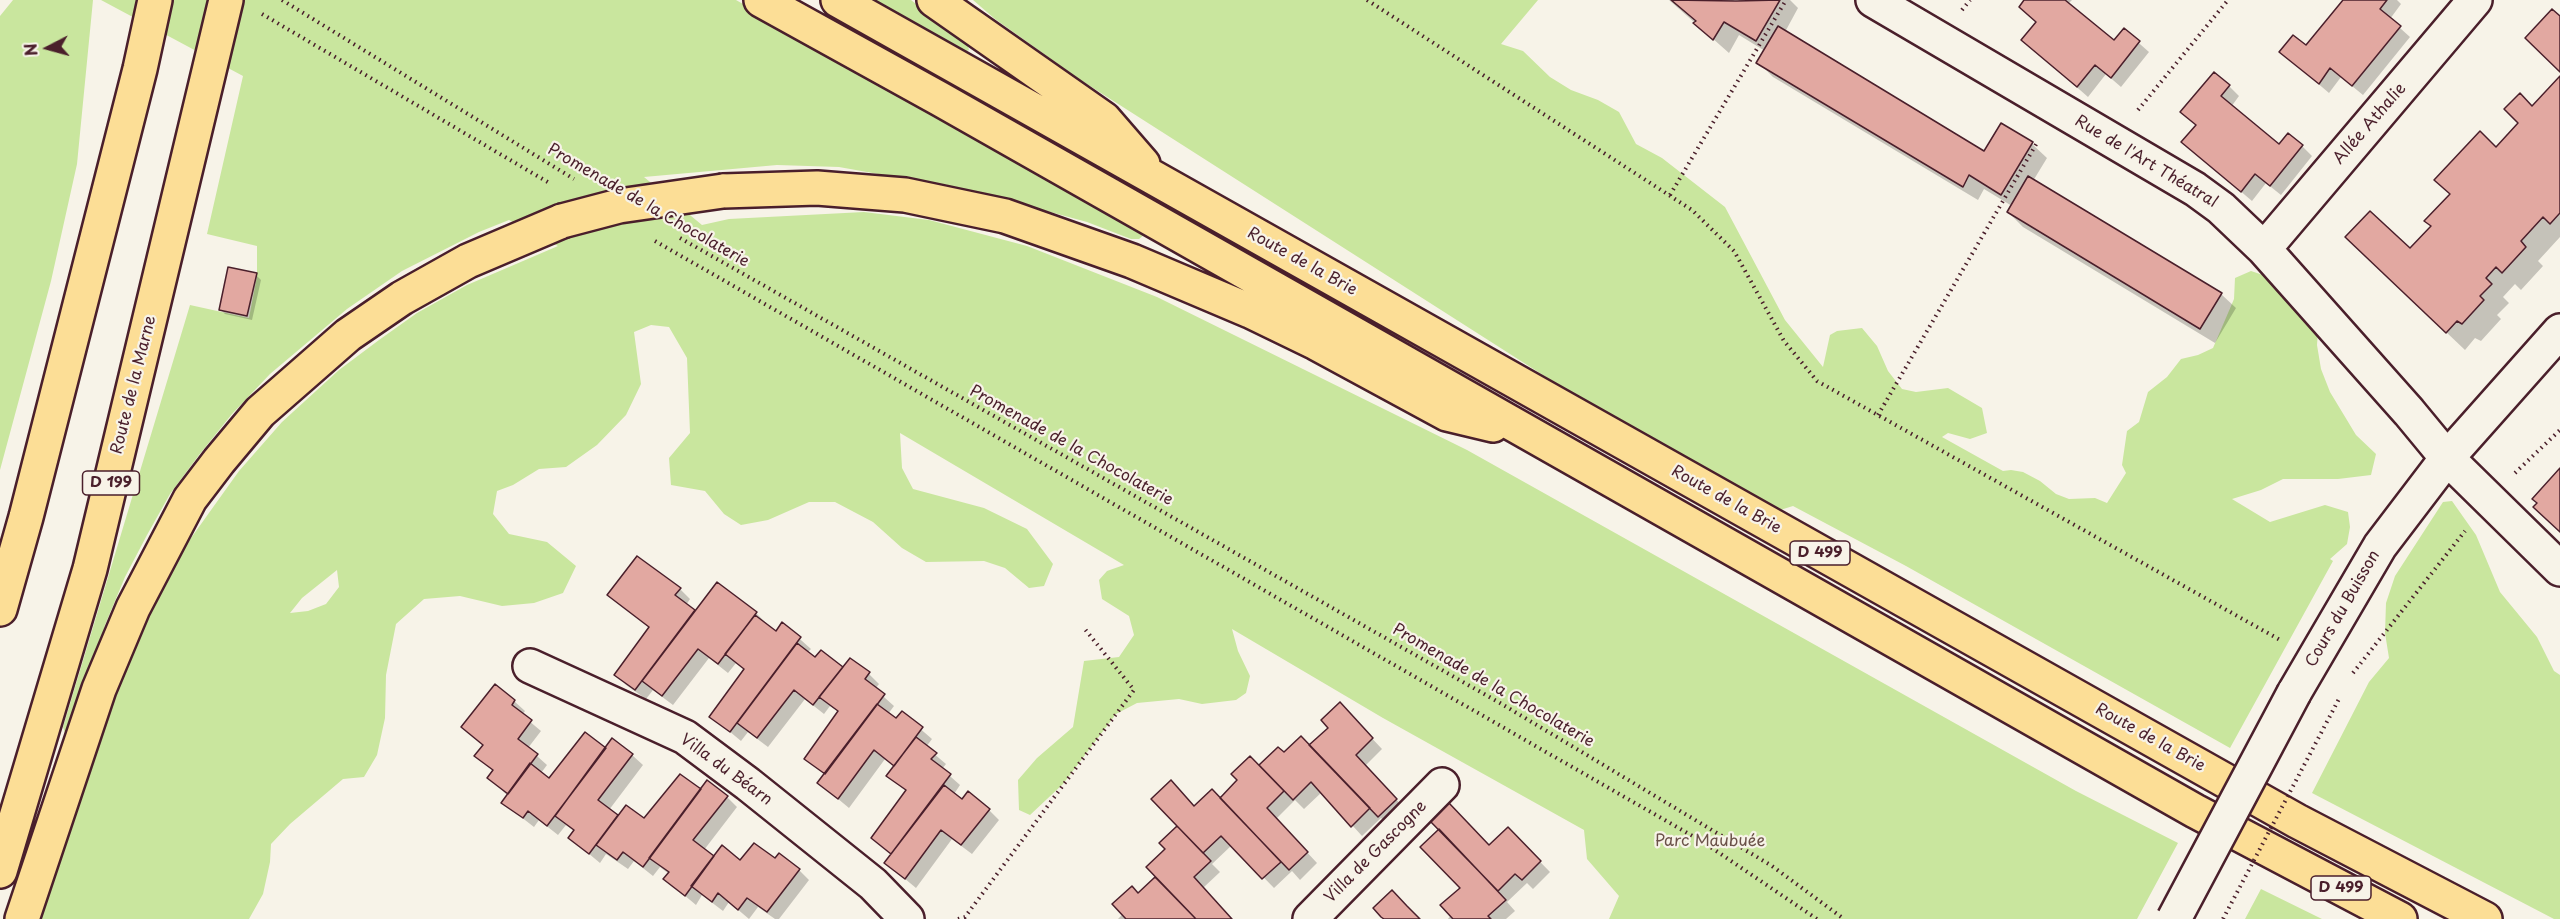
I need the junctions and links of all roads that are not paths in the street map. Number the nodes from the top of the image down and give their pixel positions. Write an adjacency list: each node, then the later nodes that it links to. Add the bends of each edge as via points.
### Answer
1 (155, 0): 14 (highway)
2 (761, 0): 11 (highway)
3 (838, 0): 8 (highway, Route de la Brie)
4 (934, 0): 8 (highway, via 1104,119)
5 (1873, 0): 9 (street, Rue de l'Art Théatral, via 2204,195)
6 (241, 5): 17 (highway, Route de la Marne / D 199, via 206,91 90,569)
7 (2461, 5): 9 (street, Allée Athalie)
8 (1158, 181): 23 (highway, Route de la Brie / D 499, via 2297,821)
9 (2264, 249): 12 (street, Rue de l'Art Théatral)
10 (2560, 331): 12 (street, Cours du Buisson)
11 (1532, 435): 18 (highway, bridge, via 1447,414 1250,311 1132,261 1005,216 905,195 817,188 723,191 619,206 562,221 468,261 402,298 348,335 260,412 219,461 190,499 133,608 99,689); 22 (highway, D 499, via 2195,811)
12 (2446, 458): 13 (street, Rue de l'Art Théatral); 21 (street, Cours du Buisson, bridge, via 2380,546 2313,658)
13 (2560, 569)
14 (0, 609)
15 (530, 666): 19 (street, Villa du Béarn, via 685,737 873,884)
16 (1442, 785): 20 (street, Villa de Gascogne)
17 (0, 871)
18 (22, 919)
19 (907, 919)
20 (1310, 919)
21 (2174, 919)
22 (2400, 919)
23 (2485, 919)

